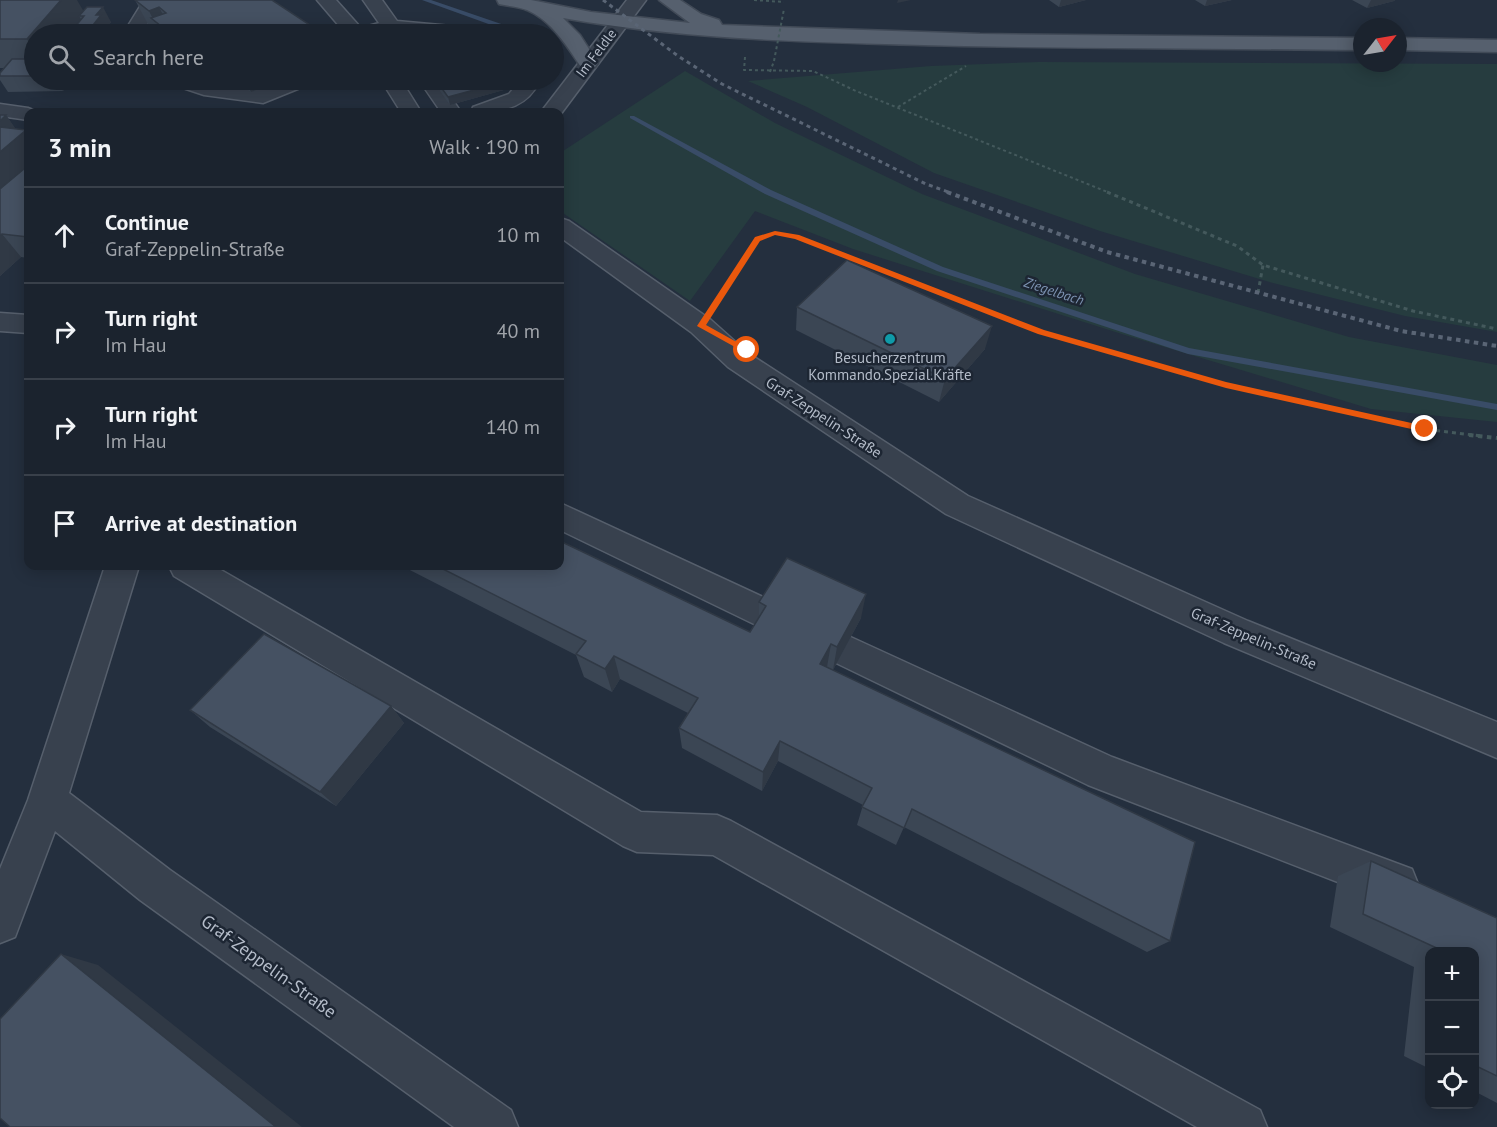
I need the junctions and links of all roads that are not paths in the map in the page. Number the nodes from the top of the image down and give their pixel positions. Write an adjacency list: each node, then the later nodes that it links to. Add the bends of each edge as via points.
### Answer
1 (153, 0): 10 (street)
2 (326, 0): 11 (street)
3 (357, 0): 8 (street)
4 (506, 0): 7 (main road)
5 (637, 0): 9 (street, Im Feldle)
6 (668, 0): 15 (main road, via 694,18)
7 (534, 8): 9 (main road); 13 (main road)
8 (385, 18): 12 (street)
9 (620, 22): 15 (main road); 19 (street, Im Feldle)
10 (138, 24)
11 (349, 24)
12 (418, 24)
13 (561, 24)
14 (564, 28): 19 (main road)
15 (733, 31): 16 (main road, via 982,42)
16 (1353, 44)
17 (1407, 44): 18 (main road)
18 (1497, 45)
19 (588, 63): 28 (street, Im Feldle)
20 (211, 90): 21 (street, via 263,97)
21 (279, 90)
22 (397, 90): 25 (street)
23 (436, 90): 26 (street)
24 (524, 90): 27 (street, via 516,98)
25 (408, 108)
26 (448, 108)
27 (491, 108)
28 (554, 108)
29 (0, 110): 30 (street)
30 (24, 113)
31 (564, 229): 39 (street, Graf-Zeppelin-Straße, via 703,327 738,360 957,505 1236,632)
32 (0, 322): 33 (street)
33 (24, 324)
34 (564, 518): 37 (street)
35 (122, 570): 40 (street)
36 (193, 570): 44 (street, via 637,832 717,835)
37 (766, 614)
38 (844, 650): 41 (street, via 1102,772)
39 (1497, 740)
40 (47, 800): 42 (street); 43 (street, Graf-Zeppelin-Straße, via 155,885)
41 (1431, 898)
42 (0, 922)
43 (494, 1127)
44 (1243, 1127)

